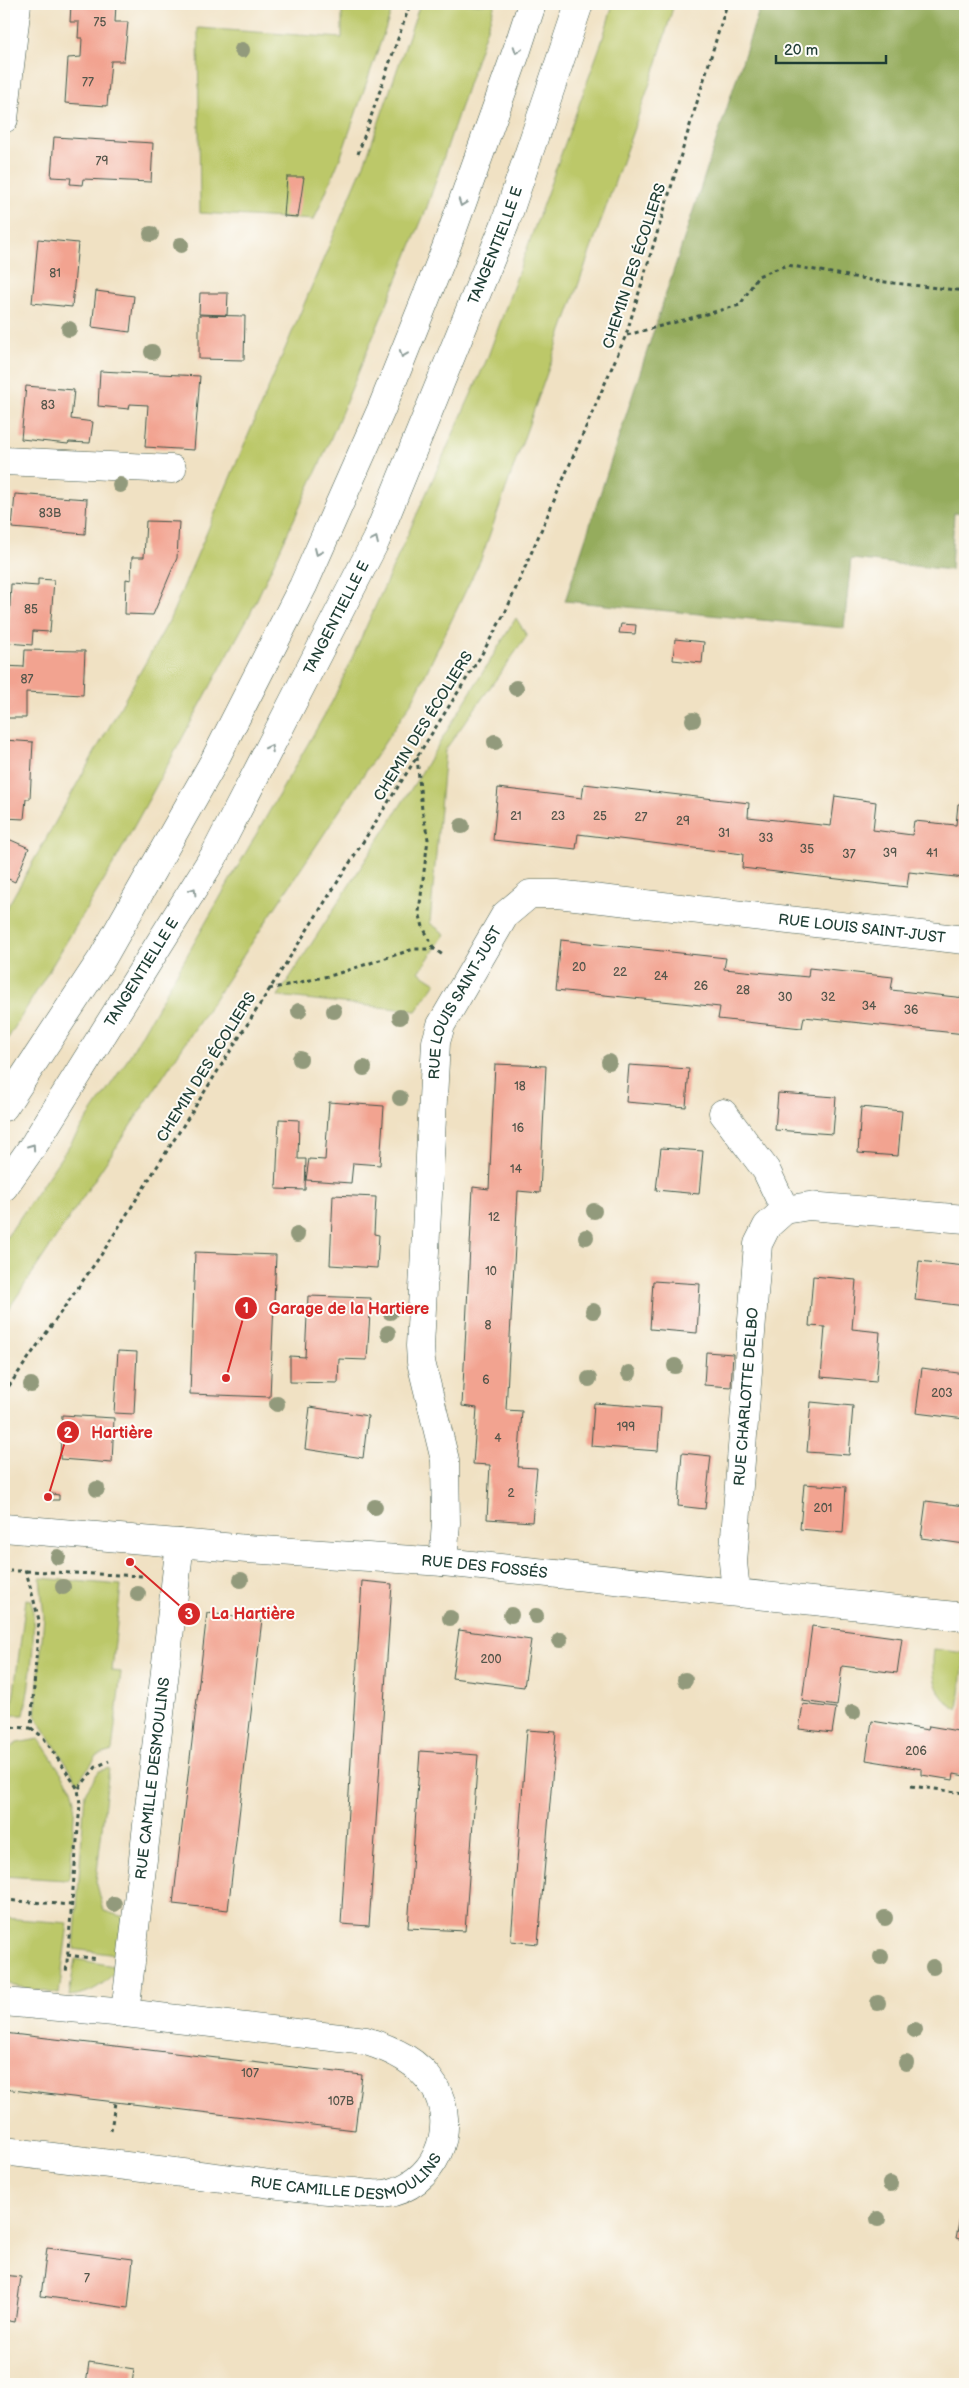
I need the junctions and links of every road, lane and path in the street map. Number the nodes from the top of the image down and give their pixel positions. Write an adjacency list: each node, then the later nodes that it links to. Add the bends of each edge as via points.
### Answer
1 (17, 4): 6 (street)
2 (410, 4): 7 (path)
3 (532, 4): 15 (street, one-way to 15, via 446,248 380,410 302,586 212,765 103,957)
4 (578, 4): 17 (street, TANGENTIELLE E, one-way to 4, via 35,1143 214,856 376,540 505,224)
5 (727, 4): 9 (path, CHEMIN DES ÉCOLIERS)
6 (4, 119)
7 (358, 154)
8 (965, 291): 9 (path, via 876,282 787,265 758,276 740,305)
9 (626, 335): 12 (path, CHEMIN DES ÉCOLIERS, via 506,611)
10 (4, 461): 11 (street)
11 (172, 469)
12 (417, 756): 14 (path, CHEMIN DES ÉCOLIERS); 14 (path, via 428,839 419,912 434,949 414,949 333,975)
13 (965, 940): 23 (street, RUE LOUIS SAINT-JUST, via 557,894 530,894 505,915 441,1025 436,1042 420,1346 445,1460)
14 (269, 989): 20 (path, CHEMIN DES ÉCOLIERS, via 100,1254)
15 (4, 1107)
16 (723, 1113): 18 (street, via 766,1170)
17 (4, 1187)
18 (785, 1210): 19 (street, via 809,1206); 27 (street, RUE CHARLOTTE DELBO, via 767,1226 758,1244 733,1562)
19 (965, 1219)
20 (4, 1393)
21 (4, 1529): 22 (street, RUE DES FOSSÉS)
22 (180, 1543): 23 (street, RUE DES FOSSÉS); 26 (street, RUE CAMILLE DESMOULINS)
23 (443, 1562): 27 (street, RUE DES FOSSÉS)
24 (26, 1571): 25 (path); 26 (path); 30 (path, via 39,1620)
25 (10, 1572)
26 (176, 1578): 39 (street, RUE CAMILLE DESMOULINS)
27 (736, 1592): 28 (street, RUE DES FOSSÉS)
28 (965, 1617)
29 (4, 1727): 30 (path)
30 (30, 1728): 33 (path, via 43,1736)
31 (109, 1761): 33 (path, via 96,1767)
32 (911, 1786): 34 (path)
33 (78, 1788): 36 (path, via 80,1804)
34 (965, 1793)
35 (4, 1900): 36 (path)
36 (72, 1905): 38 (path)
37 (4, 2002): 38 (street, RUE CAMILLE DESMOULINS)
38 (62, 2007): 39 (street, RUE CAMILLE DESMOULINS)
39 (125, 2013): 42 (street, RUE CAMILLE DESMOULINS, via 366,2041 393,2049 416,2065 441,2102 444,2134 440,2151 422,2176 411,2184 384,2194 316,2190)
40 (115, 2102): 41 (path)
41 (110, 2138)
42 (4, 2150)

